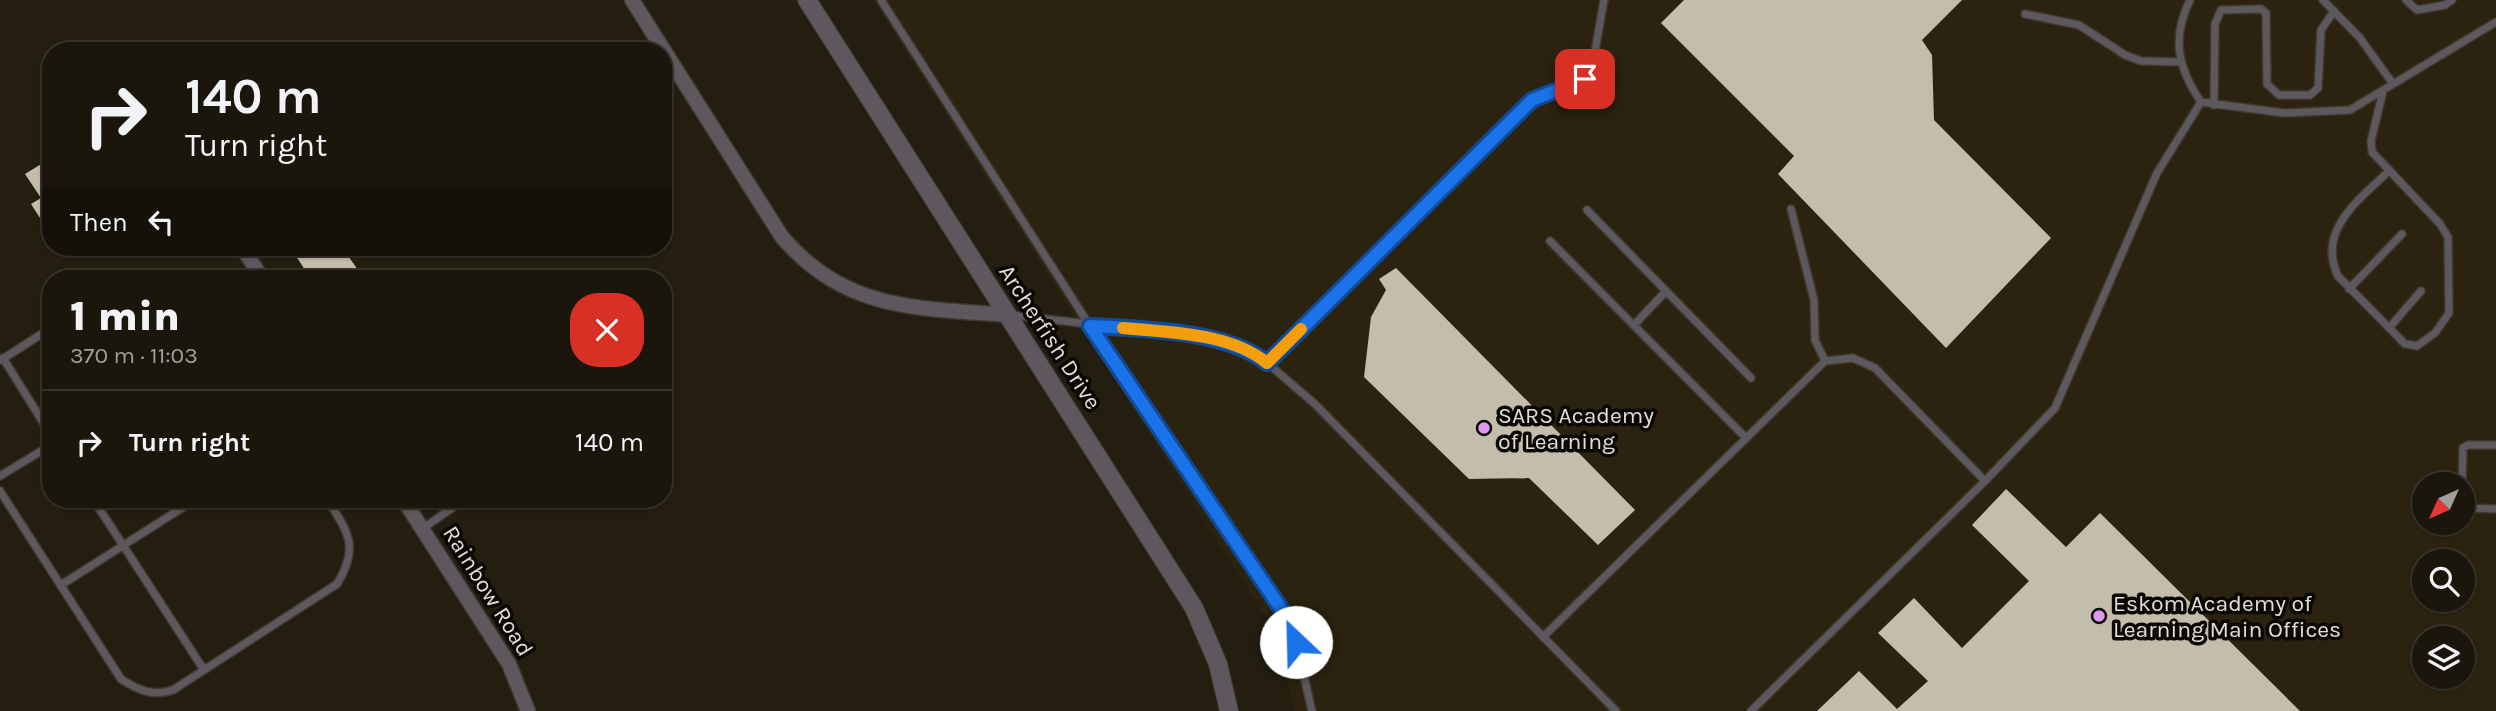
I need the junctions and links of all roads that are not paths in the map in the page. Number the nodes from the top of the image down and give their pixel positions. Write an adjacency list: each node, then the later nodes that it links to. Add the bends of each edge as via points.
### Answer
1 (632, 0): 12 (street)
2 (807, 0): 27 (street, Archerfish Drive)
3 (881, 0): 29 (lane)
4 (1604, 0): 34 (lane, via 1591,74 1577,84 1532,100)
5 (2190, 0): 13 (lane, via 2180,30)
6 (2323, 0): 9 (lane)
7 (2406, 0): 8 (lane, via 2417,10)
8 (2452, 0)
9 (2334, 11): 15 (lane); 18 (lane, via 2321,27 2318,88 2310,95 2279,95 2267,84 2266,13 2262,9 2221,10 2215,24)
10 (2025, 14): 13 (lane, via 2079,25 2141,61)
11 (2496, 22): 15 (lane)
12 (659, 42)
13 (2180, 62): 17 (lane)
14 (672, 63): 27 (street, via 776,228 807,264 851,292 888,304)
15 (2393, 84): 16 (lane)
16 (2383, 91): 18 (lane, via 2341,113 2284,113); 19 (lane, via 2371,148)
17 (2202, 102): 18 (lane); 42 (lane, via 2157,173 2061,400)
18 (2214, 105)
19 (2389, 171): 24 (lane, via 2343,216 2334,232 2334,268); 30 (lane, via 2440,224 2450,244 2449,313 2442,326 2417,346 2405,344)
20 (1791, 209): 33 (lane, via 1814,300 1816,345)
21 (1587, 211): 25 (lane)
22 (2402, 234): 24 (lane)
23 (1550, 240): 28 (lane)
24 (2349, 289): 30 (lane)
25 (1666, 291): 28 (lane); 35 (lane)
26 (2421, 291): 30 (lane)
27 (1007, 315): 29 (lane); 57 (street, Archerfish Drive, via 1194,608 1218,664)
28 (1634, 325): 37 (lane)
29 (1090, 326): 34 (lane, via 1212,340 1243,348); 58 (lane, via 1284,613 1296,642)
30 (2389, 328)
31 (42, 334): 32 (lane)
32 (1, 360): 36 (lane)
33 (1825, 361): 37 (lane); 42 (lane, via 1853,358 1875,368)
34 (1267, 363): 54 (lane, via 1315,404)
35 (1751, 378)
36 (42, 422)
37 (1745, 437): 54 (lane)
38 (2496, 445): 40 (lane, via 2463,448)
39 (42, 450): 41 (lane)
40 (2462, 472)
41 (0, 475)
42 (1985, 481): 60 (lane)
43 (0, 491): 53 (lane)
44 (99, 508): 52 (lane)
45 (182, 508): 52 (lane)
46 (333, 508): 55 (lane, via 350,541 347,568 337,584)
47 (409, 508): 51 (street, Rainbow Road)
48 (452, 508): 51 (lane)
49 (2475, 508): 50 (lane)
50 (2496, 509)
51 (422, 529): 56 (street, Rainbow Road, via 509,664)
52 (123, 545): 53 (lane); 55 (lane)
53 (61, 585): 55 (lane, via 121,679 135,689 162,694)
54 (1543, 637): 59 (lane)
55 (204, 670)
56 (528, 711)
57 (1229, 711)
58 (1312, 711)
59 (1616, 711)
60 (1751, 711)

